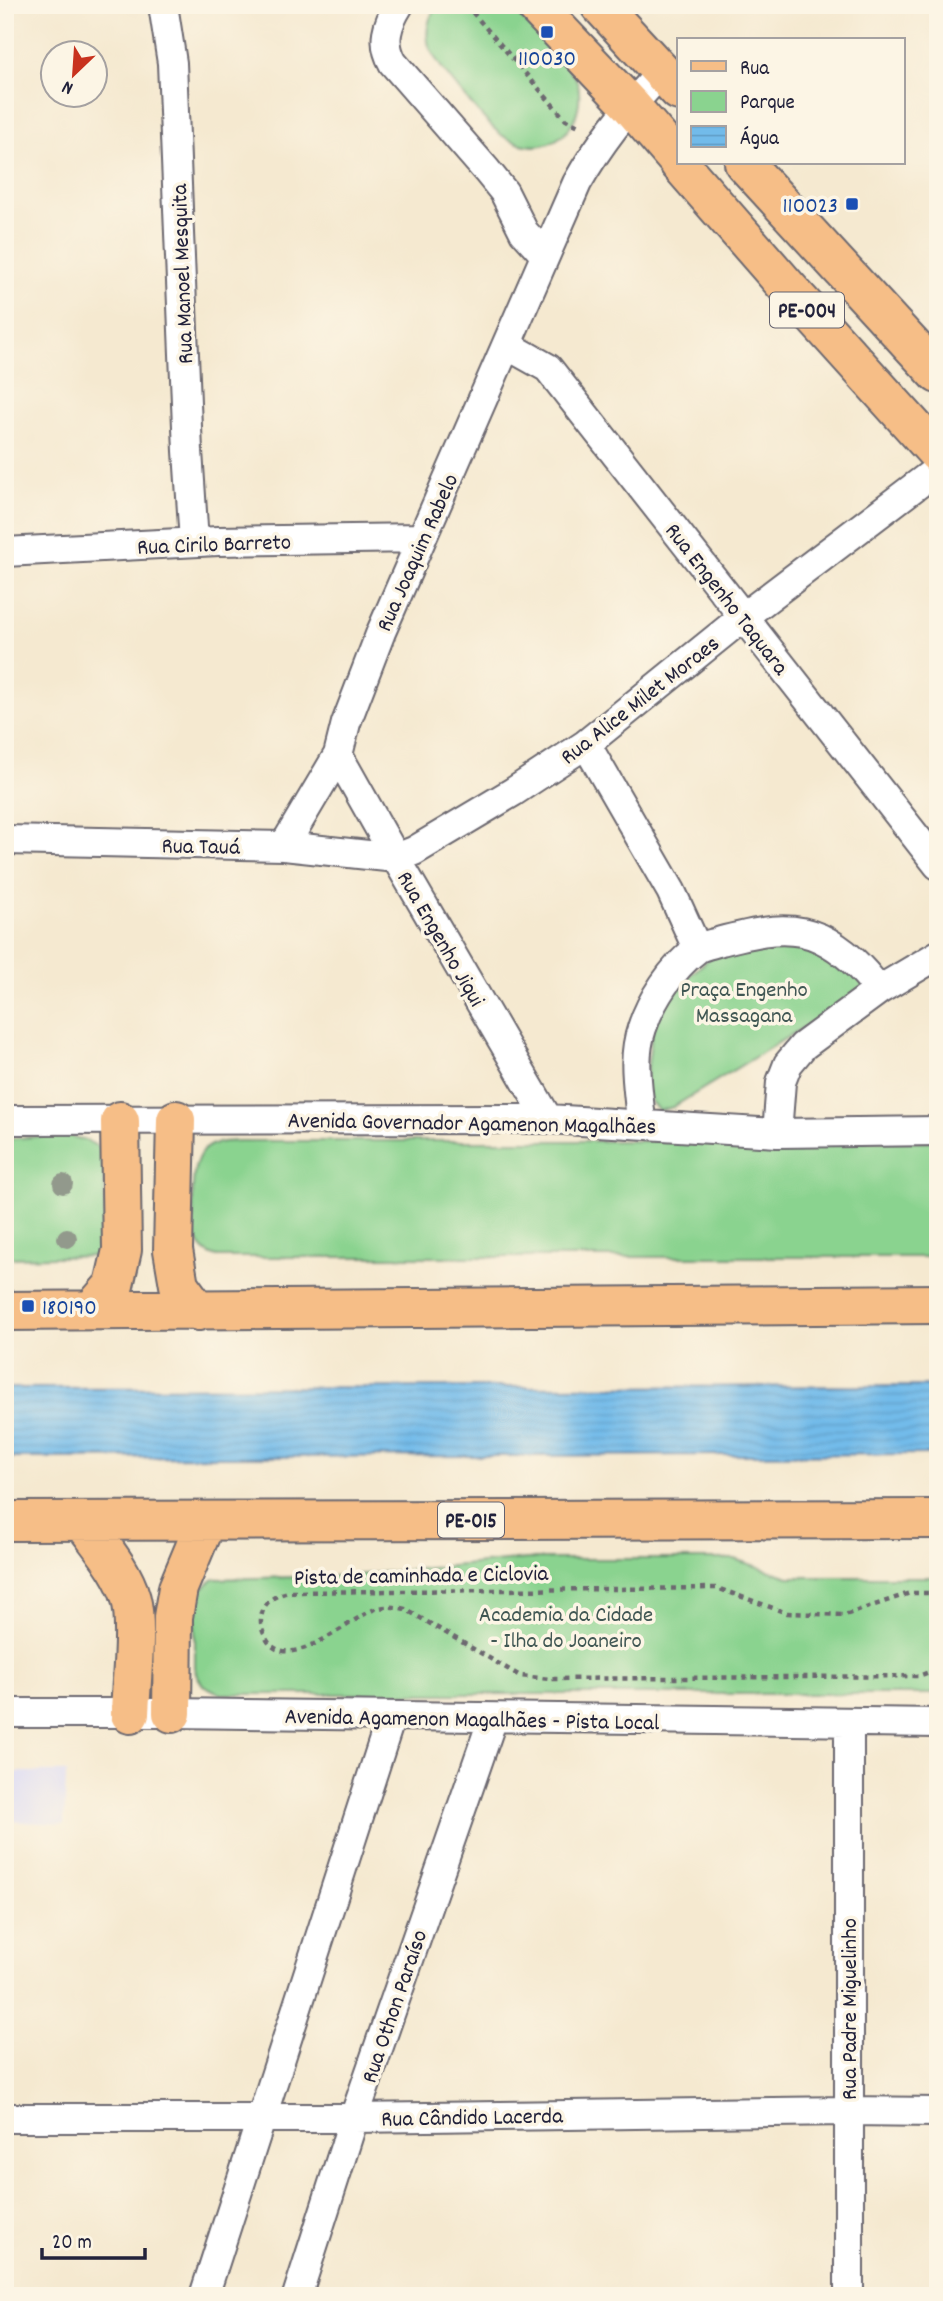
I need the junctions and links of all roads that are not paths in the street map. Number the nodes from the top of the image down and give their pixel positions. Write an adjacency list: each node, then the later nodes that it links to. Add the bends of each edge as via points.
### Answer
1 (163, 5): 16 (street, Rua Manoel Mesquita, via 172,63)
2 (399, 5): 10 (street, via 386,34 388,55 504,192 524,232)
3 (535, 5): 6 (main road, PE-004)
4 (600, 5): 5 (main road)
5 (670, 81): 6 (street, Rua Joaquim Rabelo)
6 (630, 105): 7 (main road, PE-004); 10 (street, Rua Joaquim Rabelo, via 586,168)
7 (677, 160)
8 (681, 164): 13 (main road, PE-004)
9 (745, 164): 12 (main road, PE-004)
10 (545, 255): 11 (street, Rua Joaquim Rabelo)
11 (507, 345): 15 (street, Rua Joaquim Rabelo); 18 (street, Rua Engenho Taquara, via 548,368)
12 (938, 374)
13 (938, 454)
14 (938, 469): 18 (street, Rua Alice Milet Moraes)
15 (422, 538): 16 (street, Rua Cirilo Barreto); 20 (street, Rua Joaquim Rabelo, via 368,664)
16 (194, 542): 17 (street, Rua Cirilo Barreto)
17 (5, 552)
18 (743, 617): 19 (street, Rua Alice Milet Moraes); 24 (street, Rua Engenho Taquara)
19 (586, 744): 23 (street, Rua Alice Milet Moraes, via 446,833); 25 (street, via 671,891)
20 (338, 755): 22 (street, Rua Joaquim Rabelo); 23 (street, Rua Engenho Jiqui)
21 (5, 840): 22 (street, Rua Tauá)
22 (284, 846): 23 (street, Rua Tauá)
23 (396, 858): 28 (street, Rua Engenho Jiqui)
24 (938, 865)
25 (697, 948): 27 (street, via 749,934 792,930 841,950); 32 (street, via 652,1003 642,1029 635,1057)
26 (938, 955): 27 (street)
27 (879, 990): 34 (street, via 803,1046 788,1064 778,1097)
28 (548, 1119): 30 (street, Avenida Governador Agamenon Magalhães); 32 (street, Avenida Governador Agamenon Magalhães)
29 (5, 1120): 31 (street, Avenida Governador Agamenon Magalhães)
30 (176, 1120): 31 (street, Avenida Governador Agamenon Magalhães); 38 (main road, via 173,1250 179,1285)
31 (120, 1121): 36 (main road, via 122,1250 114,1285)
32 (641, 1123): 34 (street, Avenida Governador Agamenon Magalhães)
33 (938, 1131): 34 (street, Avenida Governador Agamenon Magalhães)
34 (778, 1133)
35 (938, 1304): 38 (main road)
36 (93, 1310): 37 (main road); 38 (main road)
37 (5, 1311)
38 (198, 1311)
39 (938, 1519): 42 (main road, PE-015)
40 (5, 1521): 41 (main road, PE-015)
41 (83, 1521): 42 (main road, PE-015); 45 (main road, via 120,1573 131,1599)
42 (206, 1521): 44 (main road, via 178,1588 173,1617)
43 (5, 1713): 45 (street, Avenida Agamenon Magalhães - Pista Local)
44 (172, 1713): 45 (street, Avenida Agamenon Magalhães - Pista Local); 46 (street, Avenida Agamenon Magalhães - Pista Local)
45 (130, 1714)
46 (391, 1717): 47 (street, Avenida Agamenon Magalhães - Pista Local); 53 (street)
47 (493, 1718): 48 (street, Avenida Agamenon Magalhães - Pista Local); 54 (street, Rua Othon Paraíso)
48 (849, 1722): 49 (street, Avenida Agamenon Magalhães - Pista Local); 50 (street, Rua Padre Miguelinho)
49 (938, 1723)
50 (847, 2111): 51 (street, Rua Cândido Lacerda); 54 (street, Rua Cândido Lacerda); 57 (street, Rua Padre Miguelinho)
51 (938, 2112)
52 (5, 2118): 53 (street, Rua Cândido Lacerda)
53 (260, 2118): 54 (street, Rua Cândido Lacerda); 55 (street)
54 (354, 2118): 56 (street, Rua Othon Paraíso)
55 (204, 2296)
56 (297, 2296)
57 (849, 2296)

